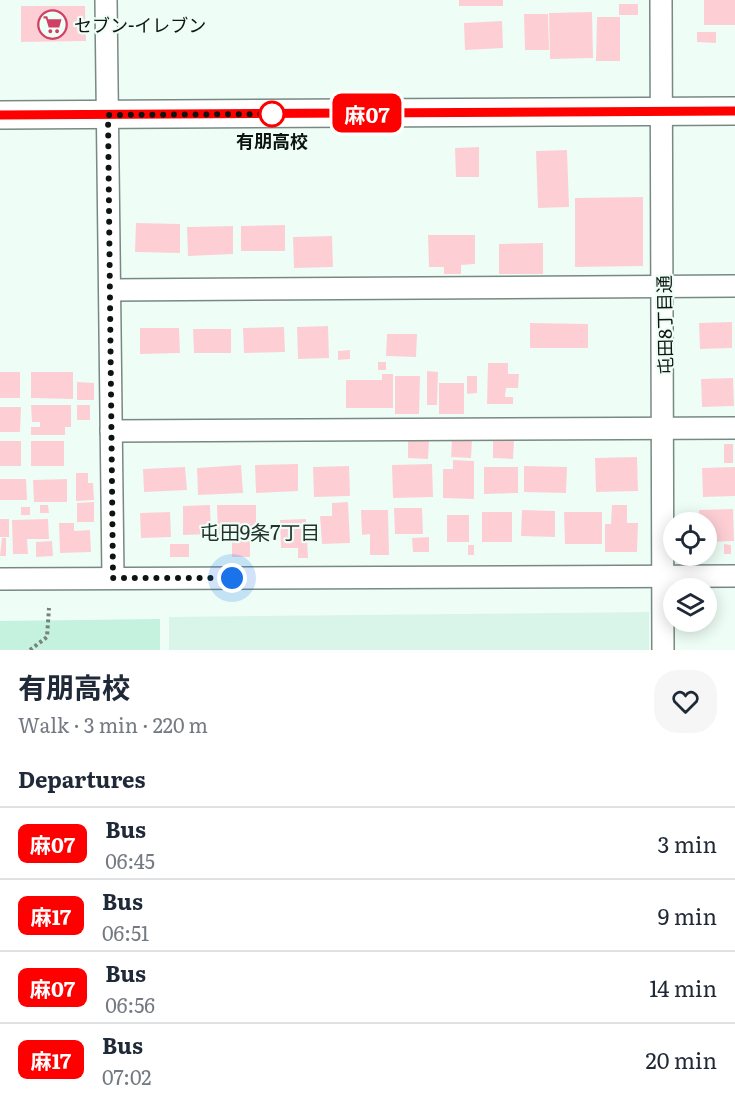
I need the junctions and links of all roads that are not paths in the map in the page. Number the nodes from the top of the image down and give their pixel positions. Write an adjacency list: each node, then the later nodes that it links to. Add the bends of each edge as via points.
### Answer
1 (106, 0): 6 (street)
2 (662, 0): 4 (street, 屯田8丁目通)
3 (735, 111): 4 (street)
4 (662, 112): 6 (street); 7 (street, 屯田8丁目通)
5 (0, 115): 6 (street)
6 (108, 115): 9 (street)
7 (663, 286): 8 (street); 9 (street); 10 (street, 屯田8丁目通)
8 (735, 286)
9 (110, 290): 12 (street)
10 (664, 428): 11 (street); 12 (street); 14 (street, 屯田8丁目通)
11 (735, 428)
12 (111, 431): 15 (street)
13 (735, 576): 14 (street)
14 (663, 577): 15 (street); 17 (street, 屯田8丁目通)
15 (113, 578): 16 (street)
16 (0, 579)
17 (663, 650)

